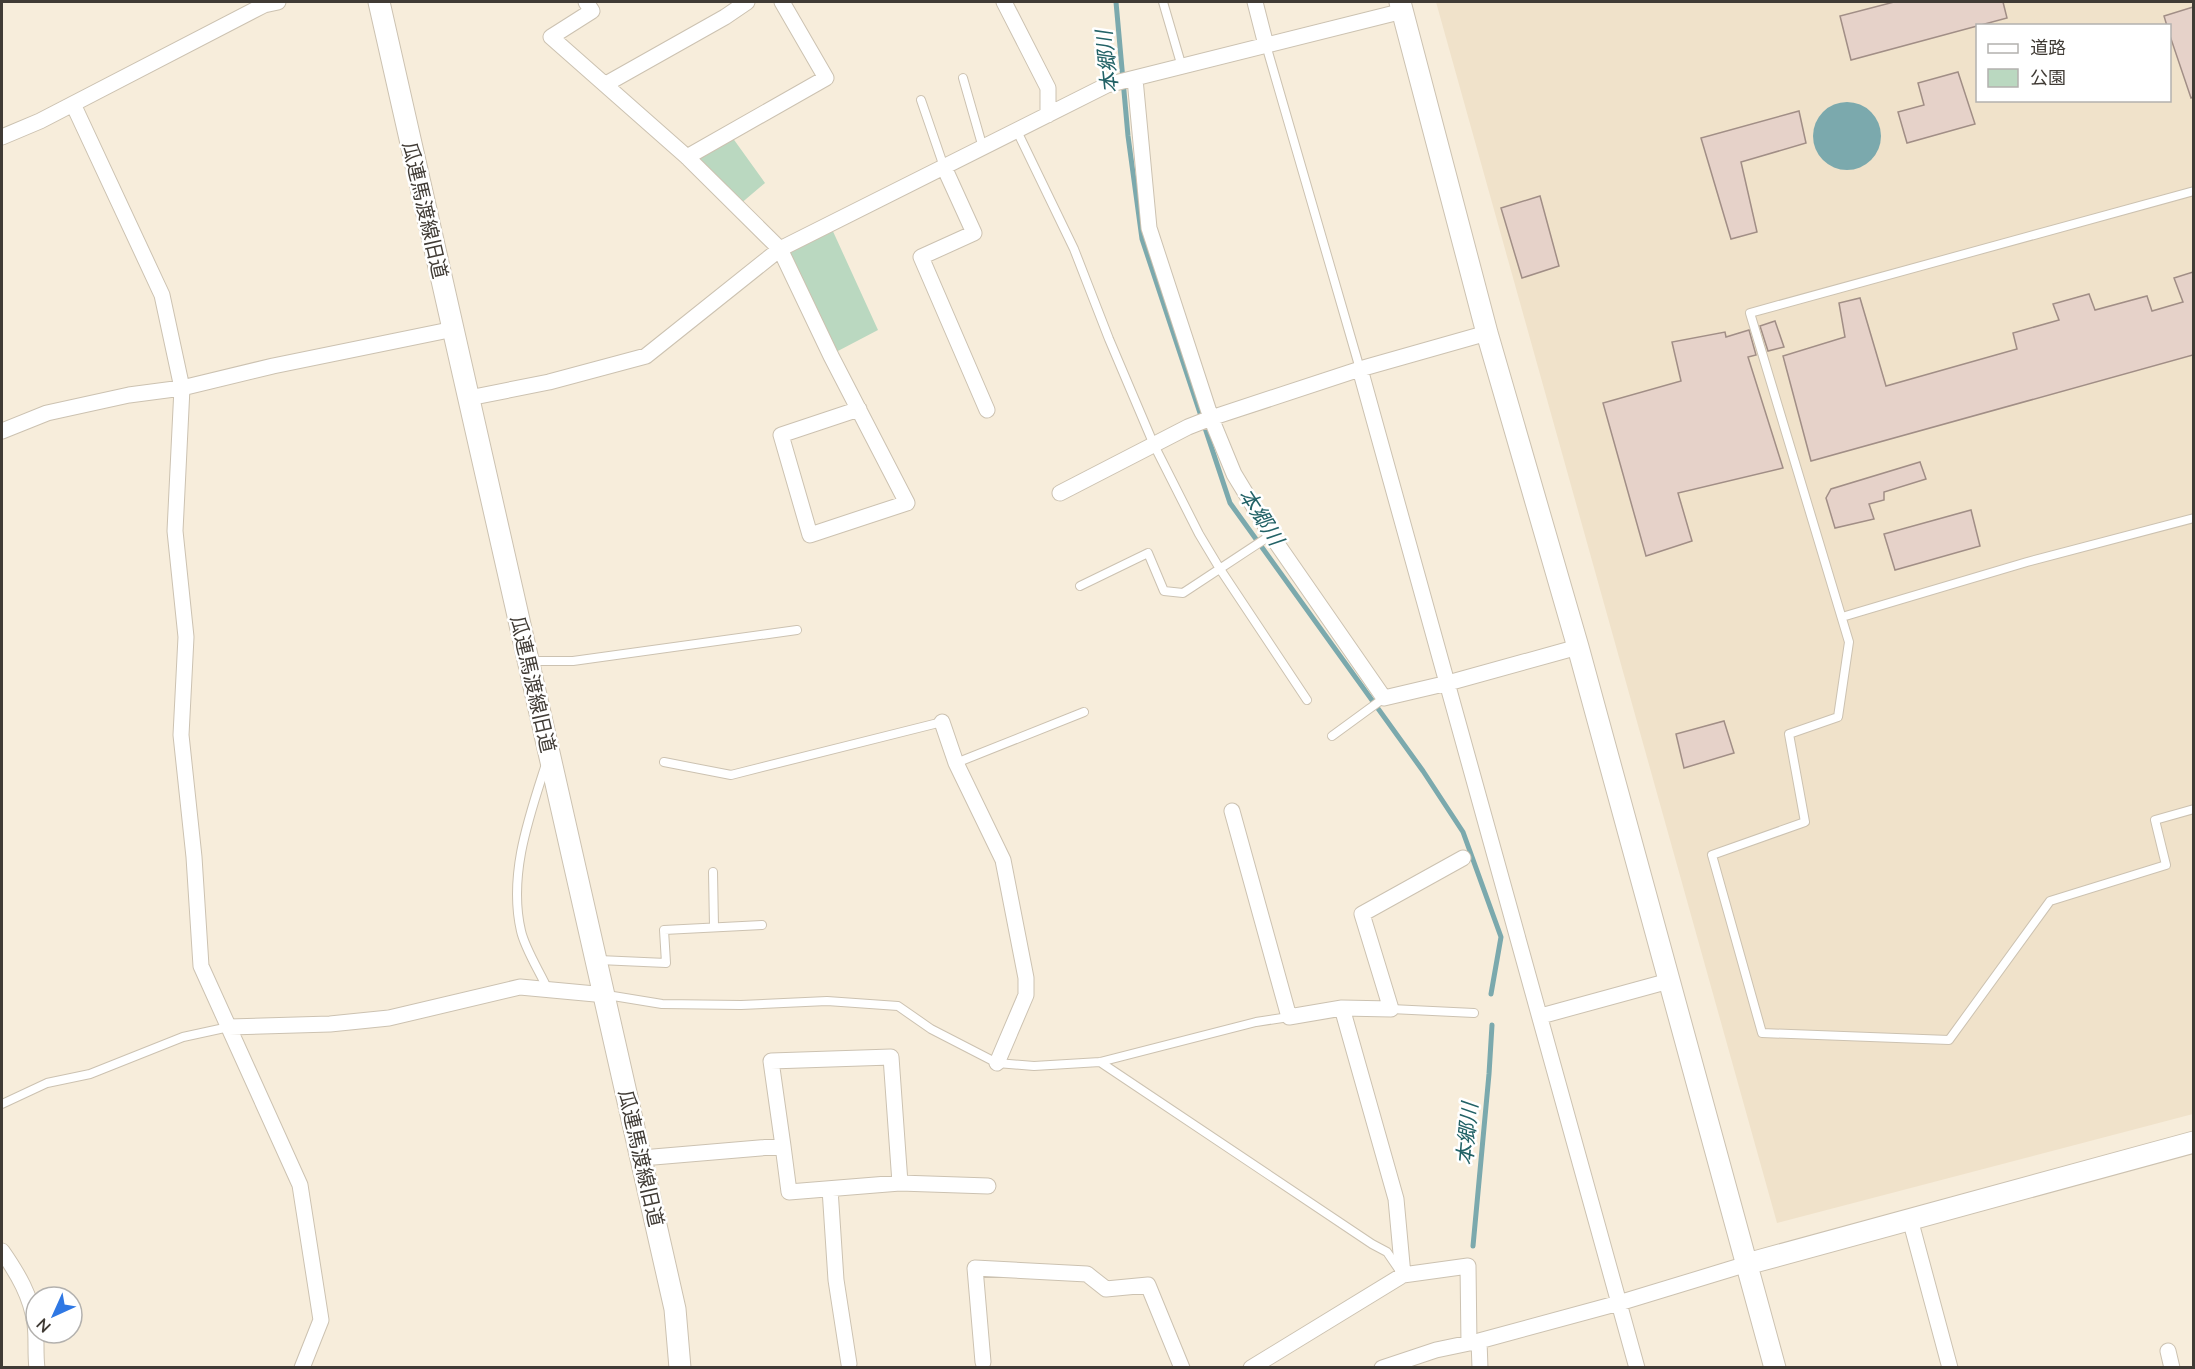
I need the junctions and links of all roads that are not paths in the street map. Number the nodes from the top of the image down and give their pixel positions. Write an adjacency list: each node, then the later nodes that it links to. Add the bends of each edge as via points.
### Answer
1 (278, 2): 16 (street, via 264,5)
2 (379, 2): 25 (street, 瓜連馬渡線旧道)
3 (586, 2): 14 (street, via 592,11 551,37)
4 (747, 2): 14 (street)
5 (782, 2): 21 (street, via 826,78)
6 (1004, 2): 17 (street, via 1048,88)
7 (1163, 2): 11 (lane)
8 (1255, 2): 10 (street)
9 (1401, 6): 10 (street); 26 (street)
10 (1266, 45): 11 (street); 27 (lane)
11 (1182, 67): 13 (street)
12 (963, 78): 20 (lane)
13 (1135, 79): 17 (street, via 1107,85); 32 (street, via 1149,228)
14 (606, 84): 21 (street)
15 (921, 100): 22 (lane)
16 (73, 104): 19 (street); 28 (street, via 162,295)
17 (1048, 115): 18 (street)
18 (1017, 131): 20 (street); 34 (lane, via 1074,249)
19 (2, 137)
20 (983, 148): 22 (street)
21 (687, 157): 24 (street)
22 (944, 167): 24 (street); 31 (street, via 974,233 921,257)
23 (2193, 191): 40 (lane, via 1750,313)
24 (780, 249): 29 (street, via 646,356); 30 (street)
25 (454, 329): 28 (street); 29 (street, 瓜連馬渡線旧道)
26 (1487, 333): 27 (street); 42 (street)
27 (1360, 369): 32 (street); 44 (street)
28 (182, 388): 33 (street, via 47,413); 68 (street, via 175,531 186,637 181,735 201,966)
29 (469, 398): 43 (street, 瓜連馬渡線旧道)
30 (859, 409): 30 (street, via 908,503 810,535 781,435)
31 (987, 410)
32 (1211, 418): 34 (street); 37 (street, via 1234,474)
33 (2, 431)
34 (1154, 445): 35 (street); 38 (lane)
35 (1060, 493)
36 (2193, 518): 40 (lane)
37 (1271, 536): 38 (lane); 45 (street)
38 (1220, 569): 39 (lane, via 1183,593 1164,591 1148,553); 46 (lane)
39 (1080, 585)
40 (1842, 617): 53 (lane, via 1849,642 1838,717 1789,734 1805,822 1712,855 1762,1033 1949,1041 2050,901 2166,865 2155,820)
41 (797, 630): 43 (lane, via 573,661)
42 (1578, 647): 44 (street); 60 (street)
43 (529, 661): 50 (street, 瓜連馬渡線旧道)
44 (1448, 683): 45 (street); 66 (street)
45 (1384, 698): 49 (lane)
46 (1307, 700)
47 (1084, 712): 52 (lane)
48 (942, 722): 51 (lane, via 731,775); 52 (street)
49 (1332, 736)
50 (550, 753): 59 (street, 瓜連馬渡線旧道); 61 (lane, via 525,830 517,889 521,932)
51 (664, 762)
52 (956, 763): 70 (street, via 1003,860 1026,978 1026,996)
53 (2193, 809)
54 (1232, 811): 67 (street)
55 (1463, 858): 64 (street, via 1362,914)
56 (713, 872): 58 (lane)
57 (762, 925): 58 (lane)
58 (714, 927): 59 (lane, via 664,930 666,963)
59 (597, 960): 62 (street, 瓜連馬渡線旧道)
60 (1669, 981): 66 (street); 80 (street)
61 (548, 990): 62 (street); 68 (street, via 520,987 388,1018)
62 (606, 995): 70 (lane, via 662,1004 827,1001 898,1006 931,1029); 74 (street, 瓜連馬渡線旧道)
63 (1342, 1008): 64 (street); 67 (street); 81 (street, via 1396,1199)
64 (1391, 1009): 65 (lane)
65 (1474, 1013)
66 (1541, 1016): 82 (street)
67 (1289, 1017): 69 (lane)
68 (229, 1027): 71 (lane, via 183,1037 90,1074 47,1083); 88 (street, via 300,1185 321,1320)
69 (1100, 1062): 70 (lane, via 1034,1066); 81 (lane, via 1387,1252)
70 (997, 1063)
71 (2, 1104)
72 (2193, 1142): 78 (street)
73 (783, 1146): 74 (street); 75 (street, via 771,1061 891,1057); 77 (street, via 789,1192)
74 (642, 1158): 89 (street, 瓜連馬渡線旧道, via 675,1309)
75 (900, 1183): 76 (street); 77 (street)
76 (988, 1186)
77 (830, 1189): 86 (street, via 836,1280)
78 (1910, 1219): 80 (street); 96 (street)
79 (2, 1251): 87 (street, via 31,1305)
80 (1747, 1264): 82 (street); 95 (street)
81 (1403, 1275): 83 (street, via 1468,1266); 91 (street)
82 (1619, 1303): 83 (street); 94 (street)
83 (1474, 1342): 92 (street); 93 (street)
84 (2168, 1352): 97 (street)
85 (983, 1362): 90 (street, via 975,1268 1087,1274 1107,1289 1148,1285)
86 (849, 1364)
87 (37, 1368)
88 (302, 1368)
89 (680, 1368)
90 (1182, 1368)
91 (1251, 1368)
92 (1382, 1368)
93 (1480, 1368)
94 (1637, 1368)
95 (1775, 1368)
96 (1950, 1368)
97 (2172, 1368)

